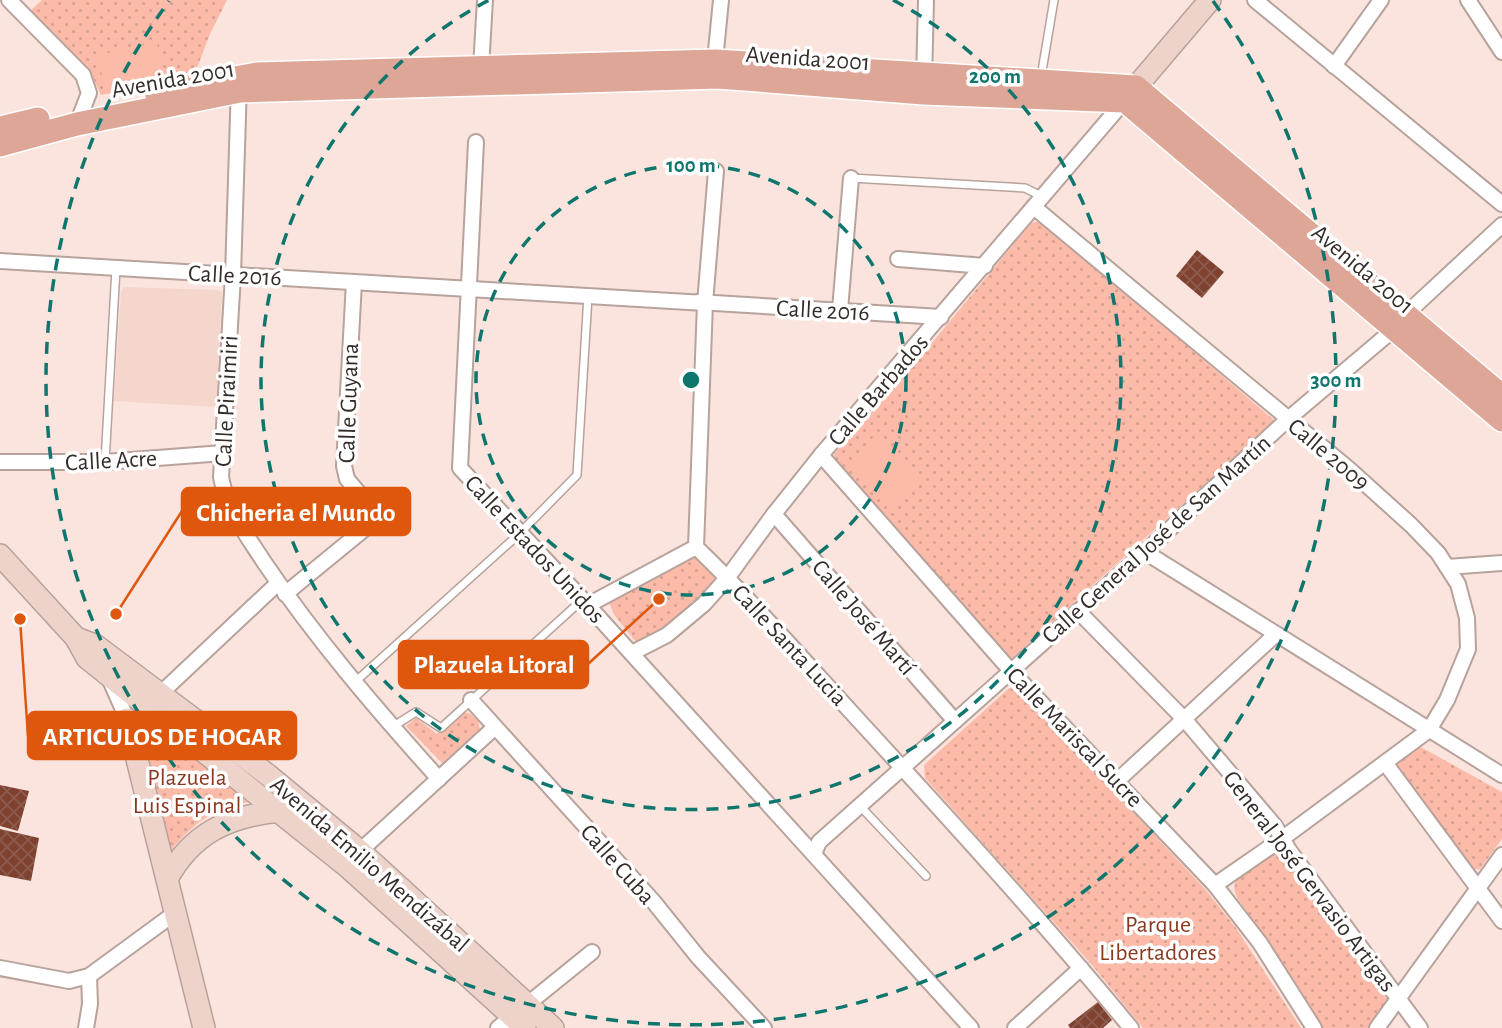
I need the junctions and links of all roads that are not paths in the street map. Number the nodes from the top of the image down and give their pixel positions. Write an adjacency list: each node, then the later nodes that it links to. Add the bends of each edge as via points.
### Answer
1 (9, 0): 18 (street, via 83,75 89,93)
2 (485, 0): 13 (street)
3 (720, 0): 11 (street)
4 (926, 0): 16 (street)
5 (1054, 0): 14 (lane)
6 (1210, 0): 17 (main road)
7 (1255, 0): 12 (street)
8 (1381, 0): 12 (street)
9 (1468, 0): 10 (street)
10 (1499, 42)
11 (715, 61): 13 (main road, Avenida 2001); 16 (main road, Avenida 2001)
12 (1334, 66): 25 (street)
13 (481, 68): 15 (main road, Avenida 2001, via 327,71)
14 (1040, 81): 16 (main road, Avenida 2001); 17 (main road, Avenida 2001)
15 (239, 83): 16 (main road, Avenida 2001, via 718,77); 18 (main road, Avenida 2001); 31 (street, Calle Piraimiri)
16 (924, 84): 17 (main road, Avenida 2001)
17 (1131, 94): 24 (street, Calle Barbados); 38 (main road, Avenida 2001)
18 (81, 115): 19 (main road, Avenida 2001); 21 (main road, Avenida 2001)
19 (0, 128)
20 (475, 142): 33 (street, Calle Estados Unidos)
21 (0, 145)
22 (716, 171): 35 (street)
23 (851, 178): 24 (lane, via 1025,188); 36 (street)
24 (1039, 202): 29 (street, Calle Barbados); 40 (street, Calle 2009)
25 (1502, 204)
26 (1502, 225): 38 (street, Calle General José de San Martín)
27 (898, 260): 29 (street)
28 (0, 261): 30 (street, Calle 2016)
29 (985, 266): 37 (street, Calle Barbados)
30 (116, 268): 31 (street, Calle 2016); 45 (lane)
31 (233, 275): 32 (street, Calle 2016); 42 (street, Calle Piraimiri)
32 (354, 282): 33 (street, Calle 2016); 54 (street, Calle Guyana, via 344,466 346,479 379,517)
33 (470, 289): 34 (street, Calle 2016); 35 (street, Calle 2016); 47 (street, Calle Estados Unidos, via 460,468)
34 (588, 296): 35 (street, Calle 2016); 47 (lane, via 577,475)
35 (705, 303): 36 (street, Calle 2016); 48 (street)
36 (840, 310): 37 (street, Calle 2016)
37 (941, 317): 43 (street, Calle Barbados)
38 (1399, 322): 39 (main road, Avenida 2001); 40 (street, Calle General José de San Martín); 41 (main road, Avenida 2001)
39 (1502, 396)
40 (1288, 419): 49 (street, Calle General José de San Martín); 52 (street, Calle 2009, via 1411,526)
41 (1502, 420)
42 (223, 453): 45 (street, Calle Acre); 54 (street, Calle Piraimiri, via 221,477 232,513)
43 (821, 456): 46 (street, Calle Barbados); 60 (street, Calle Mariscal Sucre)
44 (0, 462): 45 (street, Calle Acre)
45 (105, 462)
46 (774, 514): 53 (street, Calle Barbados); 67 (street, Calle José Martí)
47 (519, 534): 55 (street, Calle Estados Unidos); 62 (lane)
48 (696, 547): 53 (street, Calle Santa Lucia); 55 (street)
49 (1145, 552): 56 (street, Calle General José de San Martín); 57 (street)
50 (0, 555): 58 (main road, Avenida Emilio Mendizábal)
51 (1502, 563): 52 (street)
52 (1447, 567): 70 (street, Calle 2009, via 1458,584 1467,618 1468,649)
53 (728, 577): 59 (street, Calle Barbados, via 667,635); 72 (street, Calle Santa Lucia)
54 (282, 588): 62 (street, Calle Piraimiri); 63 (street, Calle Guyana)
55 (585, 602): 59 (street, Calle Estados Unidos); 64 (lane)
56 (1078, 611): 60 (street, Calle General José de San Martín); 66 (street, General José Gervasio Artigas)
57 (1275, 635): 66 (street); 70 (street)
58 (76, 638): 61 (main road, Avenida Emilio Mendizábal, via 87,658); 63 (main road, Avenida Emilio Mendizábal, via 95,645)
59 (632, 653): 79 (street, Calle Estados Unidos)
60 (1011, 671): 67 (street, Calle General José de San Martín); 75 (street, Calle Mariscal Sucre)
61 (107, 673): 65 (street); 76 (main road, Avenida Emilio Mendizábal)
62 (355, 682): 68 (street, Calle Piraimiri)
63 (161, 693): 76 (main road, Avenida Emilio Mendizábal)
64 (471, 700): 68 (lane, via 441,728 416,712); 69 (street, Calle Cuba)
65 (127, 719): 83 (main road)
66 (1185, 720): 75 (street); 78 (street, General José Gervasio Artigas)
67 (955, 721): 72 (street, Calle General José de San Martín)
68 (392, 727): 74 (street, Calle Piraimiri)
69 (494, 728): 74 (street); 97 (street, Calle Cuba)
70 (1429, 730): 71 (street); 73 (street)
71 (1386, 764): 78 (street); 85 (street)
72 (902, 767): 77 (street, Calle General José de San Martín); 90 (street, Calle Santa Lucia)
73 (1502, 775)
74 (439, 779): 81 (street)
75 (1117, 781): 84 (street, Calle Mariscal Sucre)
76 (286, 803): 81 (main road, Avenida Emilio Mendizábal); 83 (main road, via 234,819 197,840)
77 (859, 805): 79 (street, Calle General José de San Martín, via 819,842); 82 (lane)
78 (1283, 838): 84 (street); 92 (street, General José Gervasio Artigas)
79 (814, 854): 98 (street, Calle Estados Unidos)
80 (1501, 857): 85 (street)
81 (355, 860): 93 (main road, Avenida Emilio Mendizábal)
82 (926, 876)
83 (167, 879): 86 (main road)
84 (1215, 885): 101 (street, Calle Mariscal Sucre, via 1260,943)
85 (1477, 887): 87 (street); 92 (street)
86 (176, 913): 91 (street); 95 (main road)
87 (1502, 921)
88 (592, 952): 93 (street)
89 (0, 968): 91 (street, via 69,981)
90 (1081, 968): 99 (street); 100 (street, Calle Santa Lucia)
91 (89, 976): 94 (street)
92 (1398, 999): 102 (street); 103 (street, General José Gervasio Artigas)
93 (517, 1019): 96 (main road, Avenida Emilio Mendizábal)
94 (86, 1028)
95 (204, 1028)
96 (553, 1028)
97 (764, 1028)
98 (971, 1028)
99 (1015, 1028)
100 (1131, 1028)
101 (1314, 1028)
102 (1377, 1028)
103 (1420, 1028)

